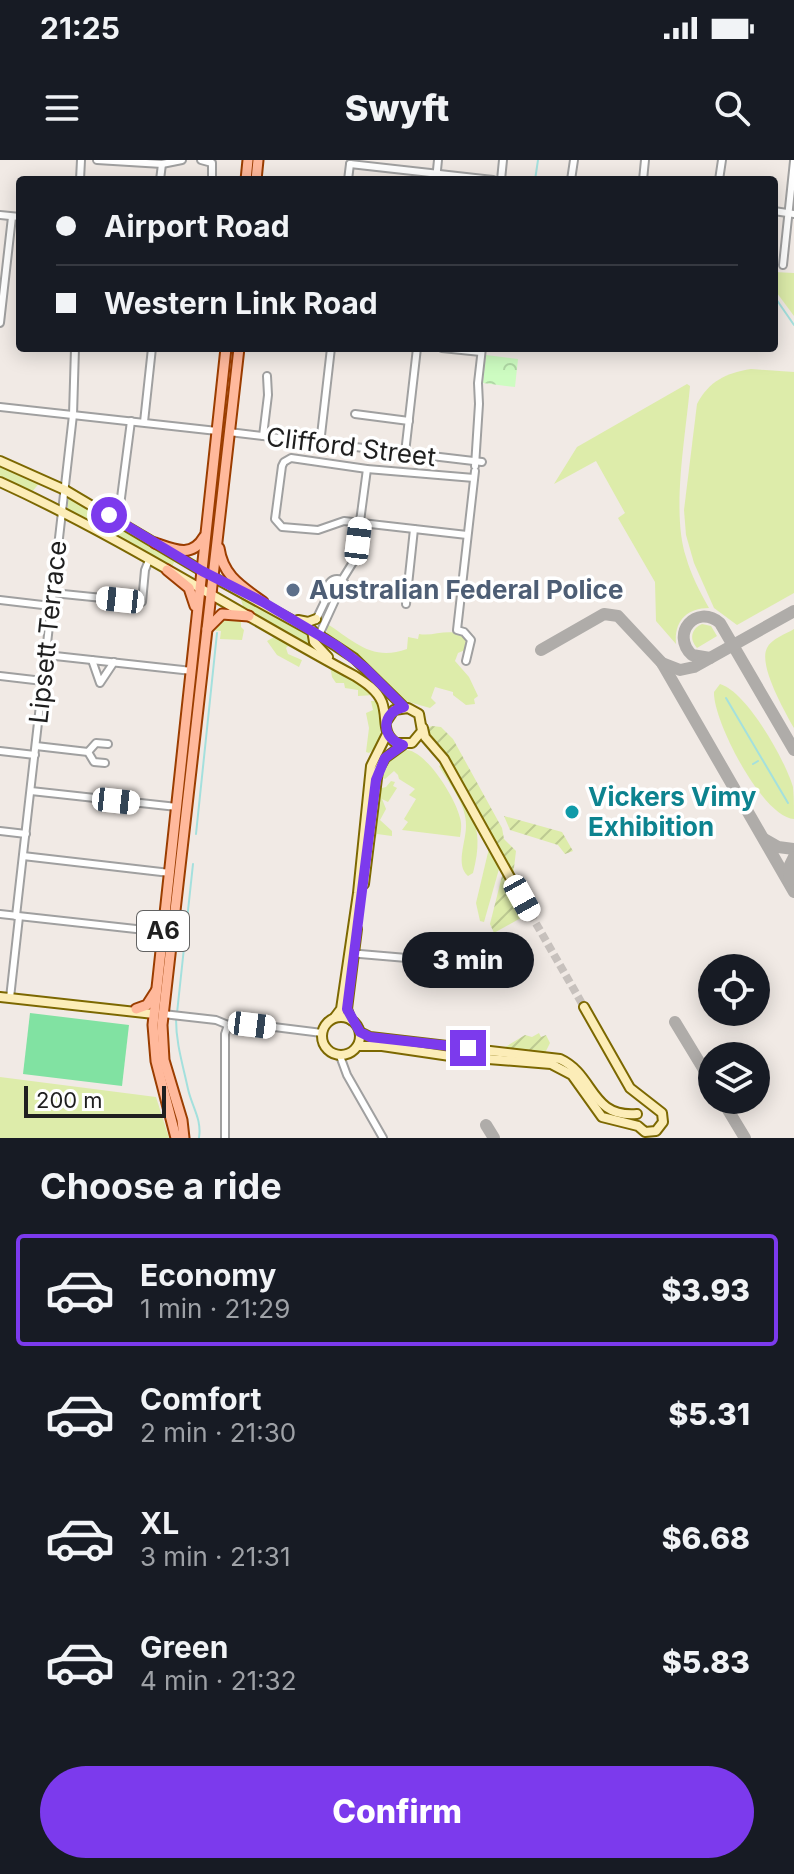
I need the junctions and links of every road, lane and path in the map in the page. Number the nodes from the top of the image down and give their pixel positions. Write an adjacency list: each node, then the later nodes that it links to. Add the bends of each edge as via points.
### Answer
1 (97, 160): 6 (street)
2 (182, 160): 6 (street)
3 (201, 160): 8 (street, via 213,164)
4 (794, 161): 10 (street)
5 (350, 162): 9 (street)
6 (162, 164): 7 (street)
7 (160, 176)
8 (212, 176)
9 (430, 176)
10 (791, 213): 13 (street)
11 (0, 215): 12 (street)
12 (16, 217): 14 (street)
13 (783, 265)
14 (0, 323)
15 (75, 352): 25 (street, Lipsett Terrace)
16 (152, 352): 28 (street)
17 (226, 352): 29 (main road, A6)
18 (239, 352): 30 (main road, A6)
19 (331, 352): 32 (street)
20 (417, 352): 27 (street)
21 (482, 352): 35 (street)
22 (267, 376): 31 (street)
23 (0, 407): 25 (street)
24 (355, 414): 27 (street)
25 (73, 415): 26 (street); 38 (street, Lipsett Terrace)
26 (131, 421): 28 (street); 40 (street)
27 (409, 421): 33 (street)
28 (144, 422): 29 (street)
29 (217, 431): 44 (main road, A6)
30 (229, 432): 31 (street, Clifford Street); 42 (main road, A6)
31 (263, 436): 32 (street, Clifford Street)
32 (320, 444): 33 (street, Clifford Street)
33 (405, 453): 35 (street, Clifford Street)
34 (0, 461): 38 (street)
35 (476, 468): 36 (street); 45 (street)
36 (367, 469): 41 (street); 41 (street, via 291,458 282,466 275,519 282,527 318,530 344,521)
37 (0, 482): 39 (street)
38 (65, 490): 39 (street, Lipsett Terrace); 40 (street)
39 (62, 512): 47 (street); 53 (street, Lipsett Terrace)
40 (118, 521): 46 (street)
41 (360, 523): 43 (street); 51 (street, via 355,559)
42 (218, 524): 50 (main road, A6); 58 (main road, via 225,570)
43 (414, 529): 45 (street); 59 (street)
44 (206, 532): 46 (main road, via 199,545 187,551); 49 (main road, A6)
45 (467, 535): 69 (street, via 457,630 471,640)
46 (155, 543): 49 (street)
47 (149, 560): 48 (street); 53 (street, via 142,602)
48 (167, 570): 52 (street); 66 (main road, via 192,593)
49 (202, 571): 50 (street); 52 (main road, A6)
50 (212, 577): 54 (main road, A6); 58 (street)
51 (342, 580): 55 (street, via 331,582); 56 (street, via 346,591)
52 (200, 587): 54 (street); 66 (main road, A6)
53 (53, 593): 60 (street, Lipsett Terrace)
54 (210, 593): 61 (street); 64 (main road, A6)
55 (329, 593): 56 (street); 63 (street)
56 (336, 598): 65 (street)
57 (0, 600): 60 (street)
58 (263, 602): 62 (street)
59 (406, 604)
60 (51, 606): 67 (street, Lipsett Terrace)
61 (249, 616): 64 (main road, via 222,614); 73 (street)
62 (289, 617): 63 (street); 65 (street)
63 (316, 619): 65 (street)
64 (206, 631): 85 (main road, A6)
65 (316, 633): 73 (street, via 314,642 322,653); 75 (street, via 354,658)
66 (195, 638): 71 (main road, A6)
67 (46, 655): 68 (street); 74 (street, Lipsett Terrace)
68 (92, 660): 70 (street); 70 (street, via 100,683)
69 (466, 661)
70 (114, 662): 71 (street)
71 (192, 671): 88 (main road, A6)
72 (0, 676): 74 (street)
73 (355, 676): 76 (street, via 379,696)
74 (43, 681): 81 (street, Lipsett Terrace)
75 (404, 707): 76 (street, via 390,713); 77 (street, via 416,711)
76 (386, 722): 78 (street)
77 (423, 726): 80 (street, via 415,741); 93 (street)
78 (387, 734): 80 (street); 104 (street, via 371,766 358,893 341,1009)
79 (108, 744): 83 (street, via 96,743)
80 (403, 745): 97 (street, via 378,770)
81 (36, 746): 83 (street); 84 (street, Lipsett Terrace)
82 (0, 751): 84 (street)
83 (88, 752): 86 (street, via 94,762)
84 (35, 755): 87 (street, Lipsett Terrace)
85 (191, 758): 88 (main road); 99 (main road, A6)
86 (105, 763)
87 (31, 791): 88 (street); 90 (street, Lipsett Terrace)
88 (177, 807): 92 (main road, A6)
89 (0, 831): 90 (street)
90 (26, 834): 91 (street, Lipsett Terrace)
91 (23, 856): 92 (street); 95 (street, Lipsett Terrace)
92 (170, 873): 96 (main road, A6)
93 (530, 913)
94 (0, 914): 95 (street)
95 (18, 916): 96 (street); 100 (street, Lipsett Terrace)
96 (163, 932): 99 (main road, A6)
97 (355, 953): 98 (street); 105 (street, via 347,1009)
98 (430, 960)
99 (161, 993): 102 (main road); 103 (main road)
100 (5, 997): 102 (street)
101 (584, 1007): 112 (street, via 630,1088)
102 (137, 1011): 103 (street); 109 (main road)
103 (167, 1014): 106 (street); 109 (main road); 118 (main road, via 162,1025 164,1060)
104 (335, 1017): 105 (street); 108 (street)
105 (351, 1020): 107 (street)
106 (228, 1025): 108 (street); 119 (street)
107 (360, 1032): 110 (street); 113 (street, via 560,1059 579,1072 605,1107)
108 (322, 1033): 111 (street, via 326,1048)
109 (153, 1037): 117 (main road)
110 (358, 1046): 111 (street); 114 (street, via 551,1064 572,1075 599,1116)
111 (340, 1056): 120 (street)
112 (651, 1106): 113 (street); 115 (street, via 662,1113)
113 (637, 1114): 114 (street)
114 (638, 1126): 116 (street)
115 (659, 1134): 116 (street)
116 (650, 1136)
117 (176, 1138)
118 (184, 1138)
119 (225, 1138)
120 (383, 1138)

